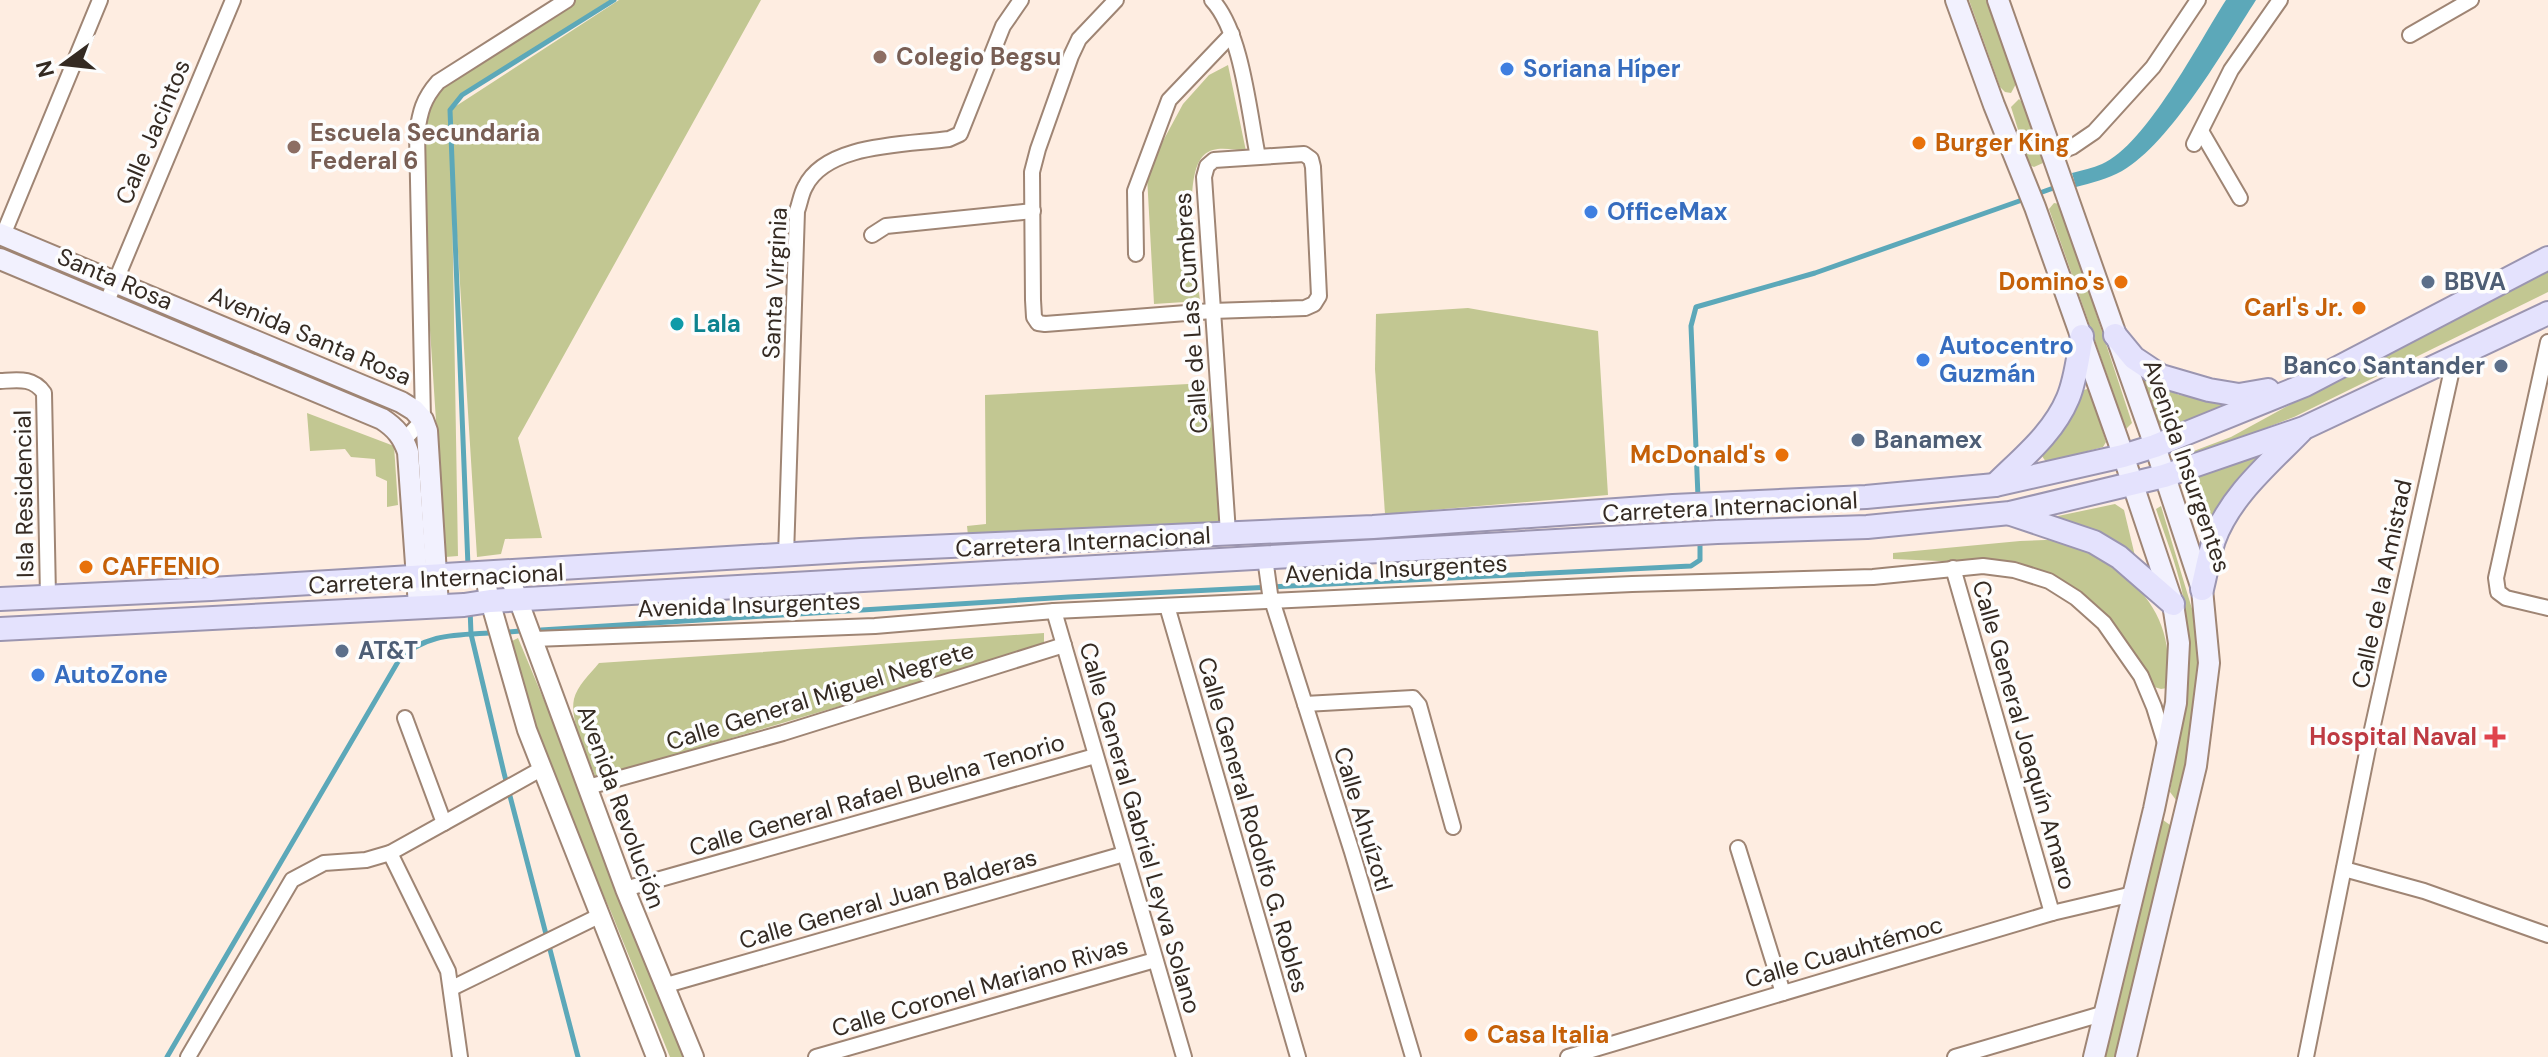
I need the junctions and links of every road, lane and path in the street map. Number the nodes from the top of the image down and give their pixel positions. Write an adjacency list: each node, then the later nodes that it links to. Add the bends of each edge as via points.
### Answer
1 (100, 0): 20 (street)
2 (233, 0): 25 (street, Calle Jacintos)
3 (567, 0): 35 (street, via 438,82 421,109 417,133)
4 (1021, 0): 47 (street, Santa Virginia, via 1003,26 960,134 851,152 820,168 805,186 797,211)
5 (1116, 0): 19 (street, via 1079,39 1071,56 1032,172)
6 (1212, 0): 12 (street)
7 (1956, 0): 15 (main road, Avenida Insurgentes)
8 (1998, 0): 14 (main road, Avenida Insurgentes)
9 (2198, 0): 17 (street, via 2153,67 2094,132)
10 (2280, 0): 18 (street, via 2231,70 2197,137)
11 (2471, 0): 13 (street)
12 (1232, 34): 16 (street); 22 (street, via 1169,100 1135,191)
13 (2410, 35)
14 (2029, 92): 15 (main road); 17 (main road, Avenida Insurgentes)
15 (1994, 105): 30 (main road, Avenida Insurgentes)
16 (1258, 157): 27 (street, Calle de Las Cumbres, via 1214,160 1207,166); 27 (street, via 1304,154 1311,159 1319,296 1305,308)
17 (2053, 158): 29 (main road, Avenida Insurgentes)
18 (2240, 198)
19 (1033, 211): 21 (street, via 886,226); 27 (street, via 1038,323)
20 (1, 234): 25 (main road, Avenida Santa Rosa)
21 (872, 235)
22 (1136, 254)
23 (2548, 258): 34 (main road)
24 (0, 259): 26 (main road, Santa Rosa)
25 (114, 282): 26 (street, Calle Jacintos); 35 (main road, Avenida Santa Rosa, via 401,402)
26 (106, 304): 37 (main road, Santa Rosa, via 382,419)
27 (1212, 311): 46 (street, Calle de Las Cumbres)
28 (2548, 313): 32 (main road)
29 (2115, 335): 34 (main road, via 2134,358 2161,376 2186,384 2239,395); 38 (main road, Avenida Insurgentes)
30 (2082, 336): 39 (main road, Avenida Insurgentes); 42 (main road, via 2070,395 2060,414 2036,447)
31 (2548, 342): 62 (street, via 2496,578 2498,592 2506,598)
32 (2455, 356): 36 (main road); 80 (street, Calle de la Amistad)
33 (0, 381): 54 (street, Isla Residencial, via 29,381 44,393)
34 (2305, 385): 38 (main road, Carretera Internacional)
35 (423, 420): 37 (street); 52 (main road, Avenida Santa Rosa, via 429,447)
36 (2304, 428): 40 (main road, Carretera Internacional); 53 (main road, via 2226,515 2214,539)
37 (404, 440): 52 (main road)
38 (2155, 446): 39 (main road, Carretera Internacional); 40 (main road, Avenida Insurgentes)
39 (2123, 456): 41 (main road, Avenida Insurgentes); 42 (main road, Carretera Internacional)
40 (2164, 476): 41 (main road, Carretera Internacional); 53 (main road, Avenida Insurgentes)
41 (2133, 484): 44 (main road, Carretera Internacional); 59 (main road, Avenida Insurgentes)
42 (1995, 485): 43 (main road, Carretera Internacional)
43 (1866, 497): 45 (main road); 46 (main road, Carretera Internacional)
44 (2010, 513): 45 (main road, Carretera Internacional); 59 (main road, via 2094,542)
45 (1867, 527): 48 (main road, Carretera Internacional, via 1680,534)
46 (1228, 533): 47 (main road, Carretera Internacional)
47 (786, 556): 50 (main road, Carretera Internacional)
48 (1266, 566): 55 (street, Calle Ahuízotl); 57 (main road, Carretera Internacional)
49 (1953, 568): 55 (street, Avenida Insurgentes, via 1873,577); 69 (street, Avenida Insurgentes, via 2014,570 2049,581 2076,598 2104,623 2141,676); 83 (street, Calle General Joaquín Amaro)
50 (508, 572): 51 (main road, Carretera Internacional); 57 (street, Avenida Revolución)
51 (473, 573): 52 (main road, Carretera Internacional); 58 (street)
52 (428, 576): 54 (main road, Carretera Internacional); 60 (main road)
53 (2202, 589): 74 (main road, Avenida Insurgentes, via 2209,663)
54 (48, 596): 56 (main road, Carretera Internacional)
55 (1271, 597): 61 (street, Avenida Insurgentes); 67 (street, Calle Ahuízotl)
56 (0, 599)
57 (519, 600): 58 (main road, Carretera Internacional); 65 (street, Avenida Revolución)
58 (476, 603): 60 (main road, Carretera Internacional); 71 (street)
59 (2173, 604): 69 (main road, Avenida Insurgentes, via 2179,667)
60 (429, 606): 64 (main road, Carretera Internacional)
61 (1167, 606): 63 (street, Avenida Insurgentes); 97 (street, Calle General Rodolfo G. Robles)
62 (2548, 608)
63 (1054, 611): 65 (street, Avenida Insurgentes, via 875,626); 66 (street, Calle General Gabriel Leyva Solano)
64 (0, 629)
65 (534, 639): 72 (street, Avenida Revolución)
66 (1064, 645): 70 (street, Calle General Gabriel Leyva Solano); 72 (street, Calle General Miguel Negrete)
67 (1305, 704): 76 (street, via 1413,698); 98 (street, Calle Ahuízotl)
68 (405, 718): 75 (street)
69 (2166, 747): 73 (main road, Avenida Insurgentes)
70 (1095, 756): 79 (street, Calle General Gabriel Leyva Solano); 81 (street, Calle General Rafael Buelna Tenorio)
71 (543, 768): 75 (street); 84 (street)
72 (588, 787): 81 (street, Avenida Revolución)
73 (2154, 809): 74 (main road); 82 (main road, Avenida Insurgentes)
74 (2185, 813): 102 (main road, Avenida Insurgentes)
75 (444, 823): 78 (street)
76 (1453, 827)
77 (1738, 848): 89 (street)
78 (390, 853): 88 (street, via 441,954); 91 (street, via 324,863 292,880)
79 (1124, 854): 86 (street, Calle General Gabriel Leyva Solano); 87 (street, Calle General Juan Balderas)
80 (2344, 869): 85 (street); 103 (street, Calle de la Amistad)
81 (625, 889): 87 (street, Avenida Revolución)
82 (2133, 894): 83 (street, Calle Cuauhtémoc); 90 (main road, Avenida Insurgentes)
83 (2052, 913): 89 (street, Calle Cuauhtémoc)
84 (601, 915): 88 (street); 93 (street)
85 (2548, 935)
86 (1155, 960): 95 (street, Calle Coronel Mariano Rivas); 96 (street, Calle General Gabriel Leyva Solano)
87 (663, 986): 94 (street, Avenida Revolución)
88 (452, 988): 92 (street)
89 (1783, 993): 99 (street, Calle Cuauhtémoc)
90 (2105, 1013): 100 (street); 101 (main road, Avenida Insurgentes)
91 (188, 1057)
92 (460, 1057)
93 (656, 1057)
94 (694, 1057)
95 (816, 1057)
96 (1184, 1057)
97 (1298, 1057)
98 (1413, 1057)
99 (1568, 1057)
100 (1955, 1057)
101 (2094, 1057)
102 (2126, 1057)
103 (2306, 1057)

